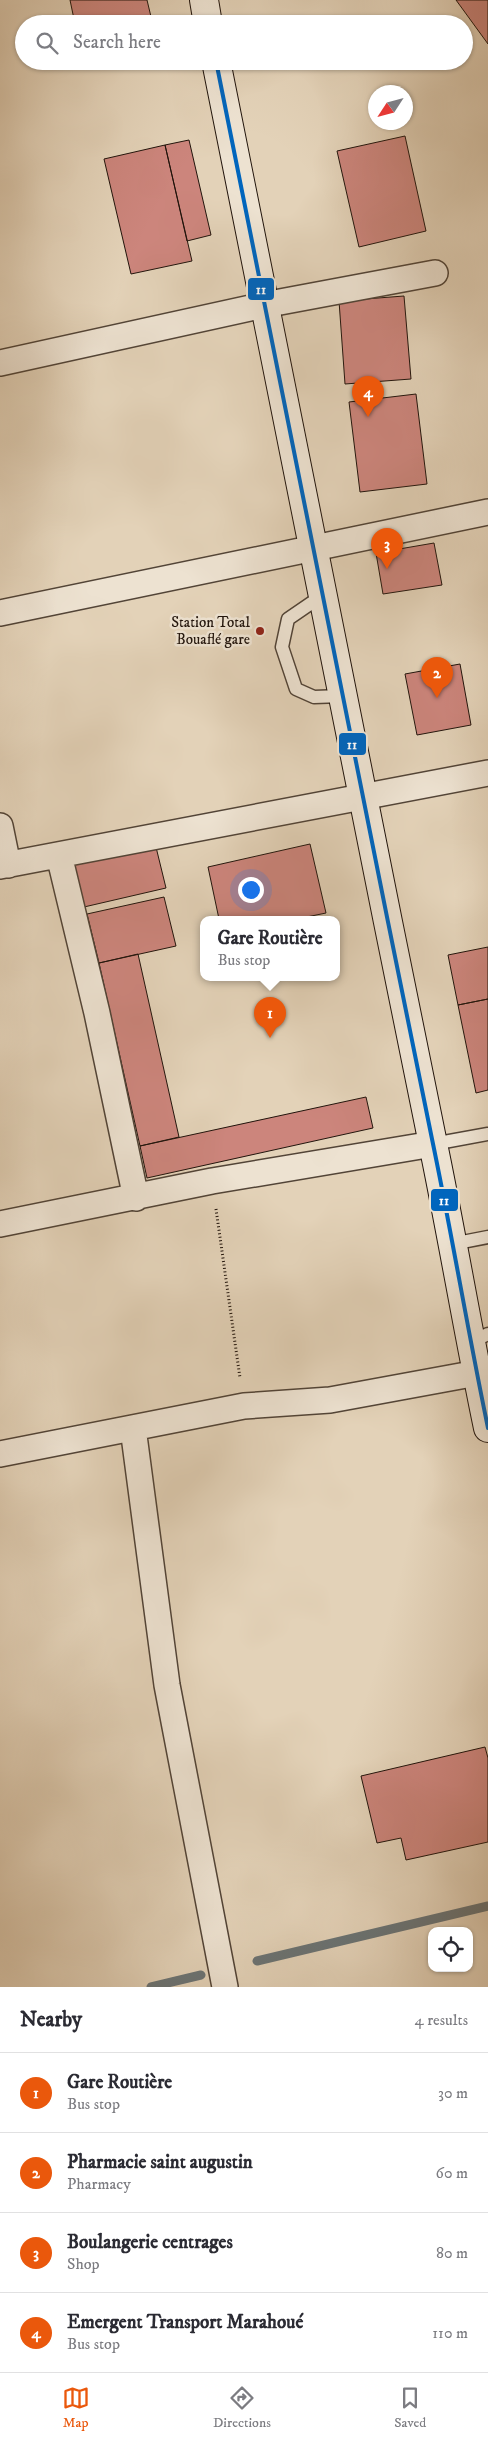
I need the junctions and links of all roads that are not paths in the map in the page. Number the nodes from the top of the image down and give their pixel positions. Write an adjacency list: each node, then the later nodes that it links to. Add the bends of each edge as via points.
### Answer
1 (204, 0): 2 (main road)
2 (206, 15)
3 (218, 70): 5 (main road)
4 (435, 273): 5 (street)
5 (264, 305): 6 (street); 8 (main road)
6 (0, 363)
7 (488, 512): 8 (street)
8 (314, 548): 9 (main road); 10 (street)
9 (323, 595): 11 (main road); 11 (lane, via 288,619 282,647 296,689 314,697)
10 (0, 614)
11 (342, 696): 13 (main road)
12 (488, 774): 13 (street)
13 (362, 796): 15 (street); 18 (main road)
14 (0, 826): 16 (street)
15 (60, 856): 16 (street); 19 (street)
16 (4, 865)
17 (488, 1134): 18 (lane)
18 (433, 1144): 19 (street, via 212,1181); 22 (main road)
19 (136, 1198): 20 (street)
20 (0, 1224)
21 (488, 1237): 22 (lane)
22 (452, 1244): 23 (main road)
23 (479, 1338): 24 (main road)
24 (477, 1373): 25 (street, via 330,1400 244,1406); 26 (main road)
25 (133, 1428): 27 (street); 28 (street, via 167,1685)
26 (488, 1428)
27 (0, 1454)
28 (225, 1987)

